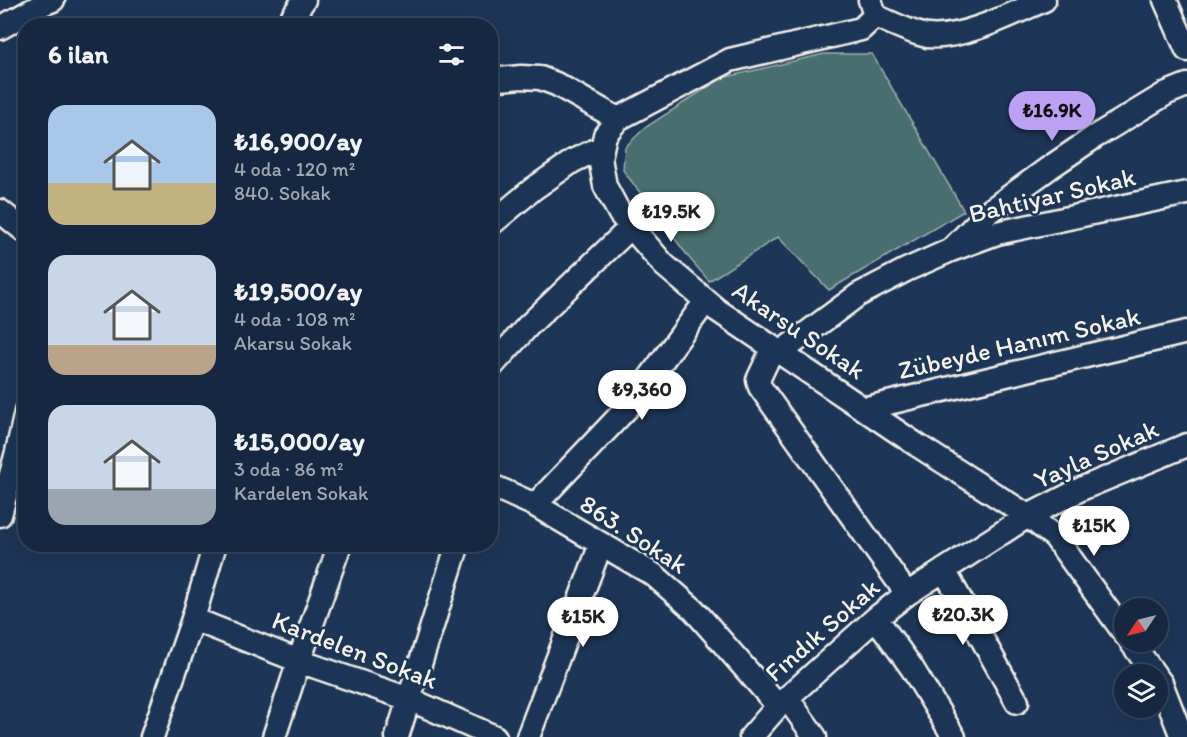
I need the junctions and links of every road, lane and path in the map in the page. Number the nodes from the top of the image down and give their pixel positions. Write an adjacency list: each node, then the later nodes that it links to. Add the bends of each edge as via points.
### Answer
1 (53, 0): 7 (street)
2 (304, 0): 6 (street)
3 (1044, 0): 5 (street, via 948,36 926,36)
4 (1165, 0): 8 (street)
5 (873, 8): 11 (street, via 861,29 730,60)
6 (292, 18)
7 (0, 28)
8 (1187, 50)
9 (498, 79): 11 (street, via 540,78)
10 (1187, 85): 18 (street, via 1167,93 1048,168 987,213)
11 (618, 119): 12 (street, via 605,135)
12 (602, 147): 15 (street, via 573,161); 17 (street, Akarsu Sokak, via 604,186)
13 (1187, 193): 18 (street, Bahtiyar Sokak, via 997,233)
14 (0, 211): 16 (street)
15 (498, 218)
16 (18, 226)
17 (630, 227): 19 (street, Akarsu Sokak, via 664,265); 22 (street)
18 (951, 250): 21 (street, Bahtiyar Sokak, via 858,295)
19 (706, 301): 21 (street, Akarsu Sokak); 27 (street, via 629,406)
20 (1187, 332): 23 (street, Zübeyde Hanım Sokak)
21 (777, 350): 23 (street, Akarsu Sokak); 35 (street, via 758,380 760,387)
22 (498, 359)
23 (864, 409): 29 (street, Akarsu Sokak)
24 (1187, 445): 29 (street, Yayla Sokak, via 1083,488)
25 (18, 448): 28 (street)
26 (498, 489): 27 (street, 863. Sokak)
27 (535, 505): 30 (street, 863. Sokak)
28 (0, 515)
29 (1028, 516): 34 (street, Fındık Sokak); 38 (street, Akarsu Sokak, via 1055,537)
30 (601, 544): 42 (street, 863. Sokak, via 654,575 694,610); 48 (street)
31 (213, 552): 37 (street)
32 (337, 552): 39 (street)
33 (455, 552): 40 (street)
34 (944, 570): 35 (street, Fındık Sokak); 43 (street)
35 (908, 594): 36 (street, Fındık Sokak)
36 (876, 618): 42 (street, Fındık Sokak); 51 (street)
37 (193, 619): 39 (street, Kardelen Sokak); 44 (street)
38 (1114, 619)
39 (298, 661): 40 (street, Kardelen Sokak); 45 (street)
40 (409, 699): 46 (street); 47 (street, Kardelen Sokak)
41 (1168, 701): 52 (street)
42 (782, 702): 49 (street, Fındık Sokak); 50 (street, 863. Sokak)
43 (1017, 702)
44 (152, 737)
45 (274, 737)
46 (397, 737)
47 (495, 737)
48 (528, 737)
49 (751, 737)
50 (815, 737)
51 (954, 737)
52 (1182, 737)

